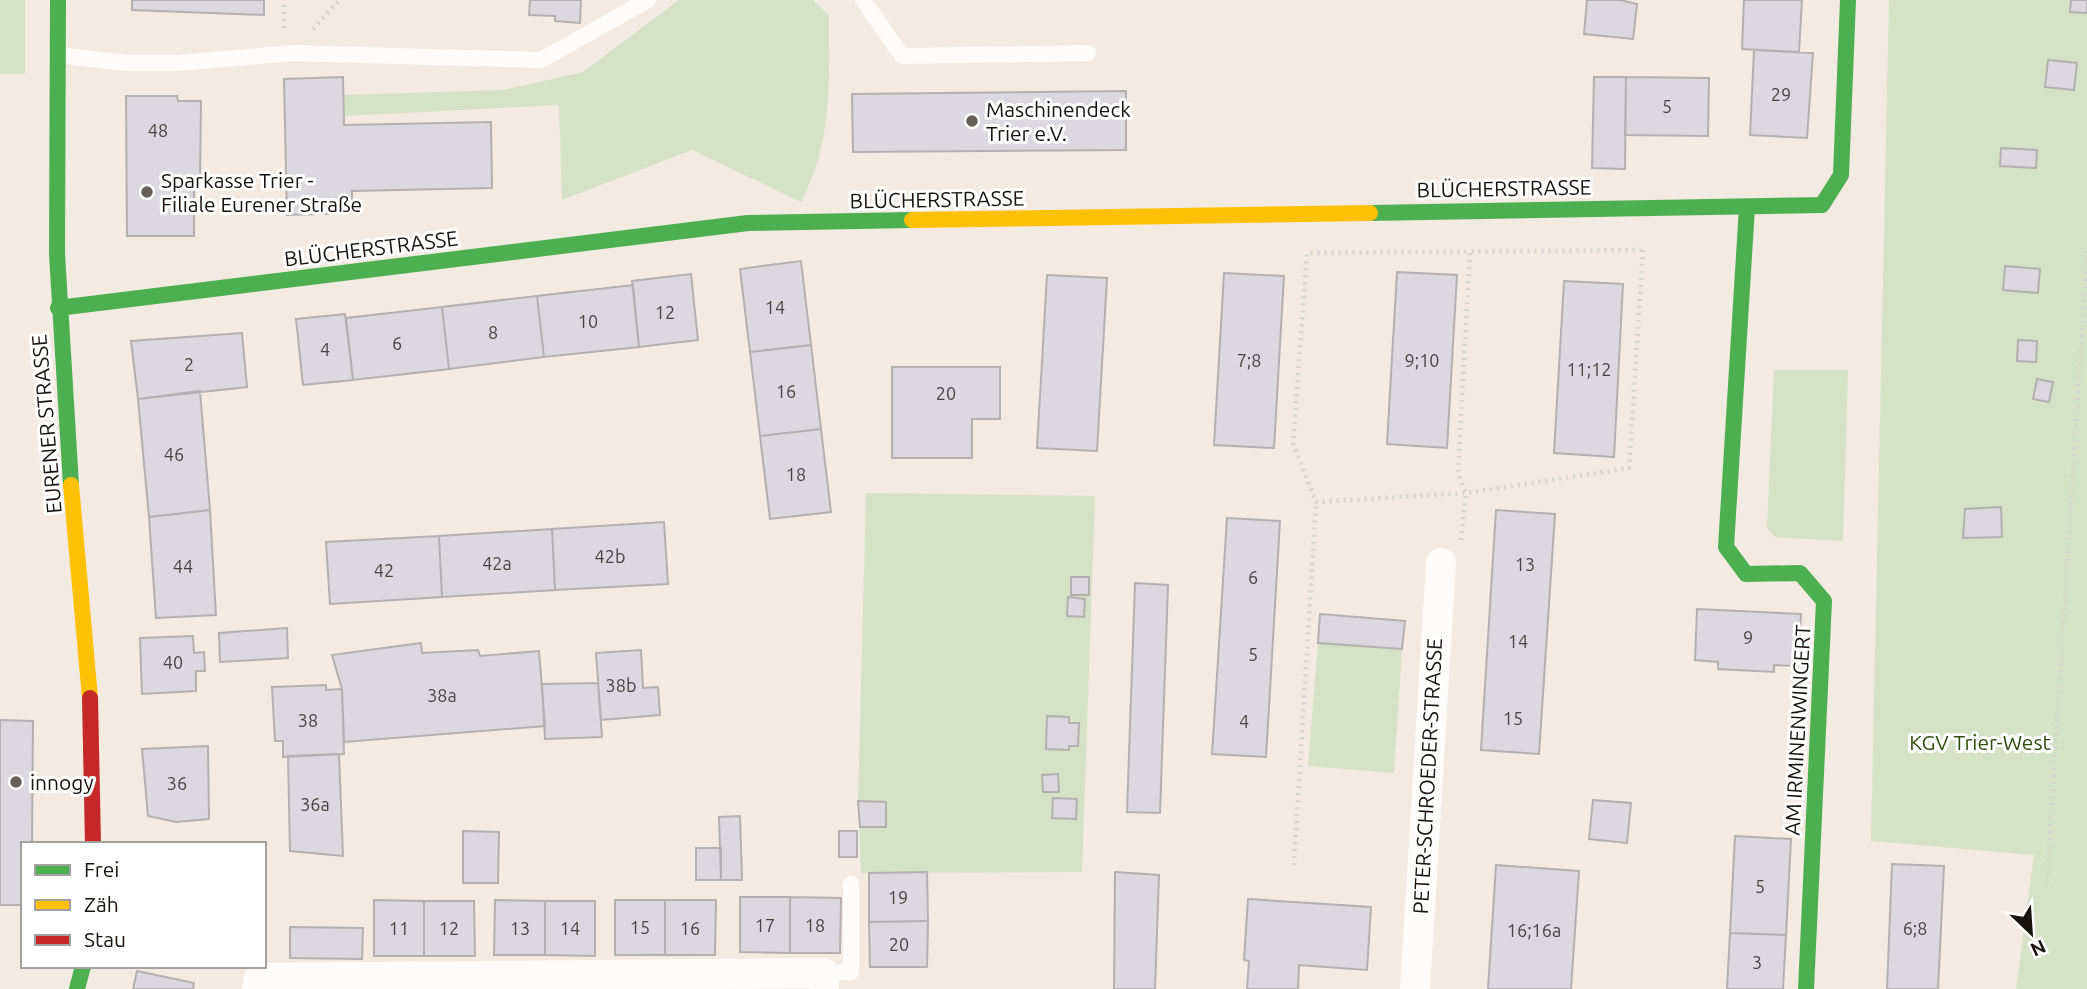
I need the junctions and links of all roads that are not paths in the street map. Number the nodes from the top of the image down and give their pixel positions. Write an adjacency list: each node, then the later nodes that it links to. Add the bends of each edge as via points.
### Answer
1 (58, 0): 6 (street, EURENER STRASSE)
2 (648, 0): 6 (lane, via 541,60 292,53 126,63)
3 (863, 0): 5 (lane, via 902,56)
4 (1848, 0): 7 (street, BLÜCHERSTRASSE, via 1841,175 1822,205)
5 (1087, 53)
6 (57, 55): 8 (street, EURENER STRASSE)
7 (1747, 207): 8 (street, BLÜCHERSTRASSE, via 748,223); 17 (street, AM IRMINENWINGERT, via 1726,547 1746,574 1800,573 1824,601)
8 (58, 308): 10 (street, EURENER STRASSE, via 91,692)
9 (1441, 563): 16 (street, PETER-SCHROEDER-STRASSE)
10 (93, 842)
11 (851, 884): 13 (lane, via 850,972)
12 (82, 968): 14 (street)
13 (824, 981): 15 (street, via 259,978)
14 (77, 989)
15 (257, 989)
16 (1415, 989)
17 (1806, 989)

